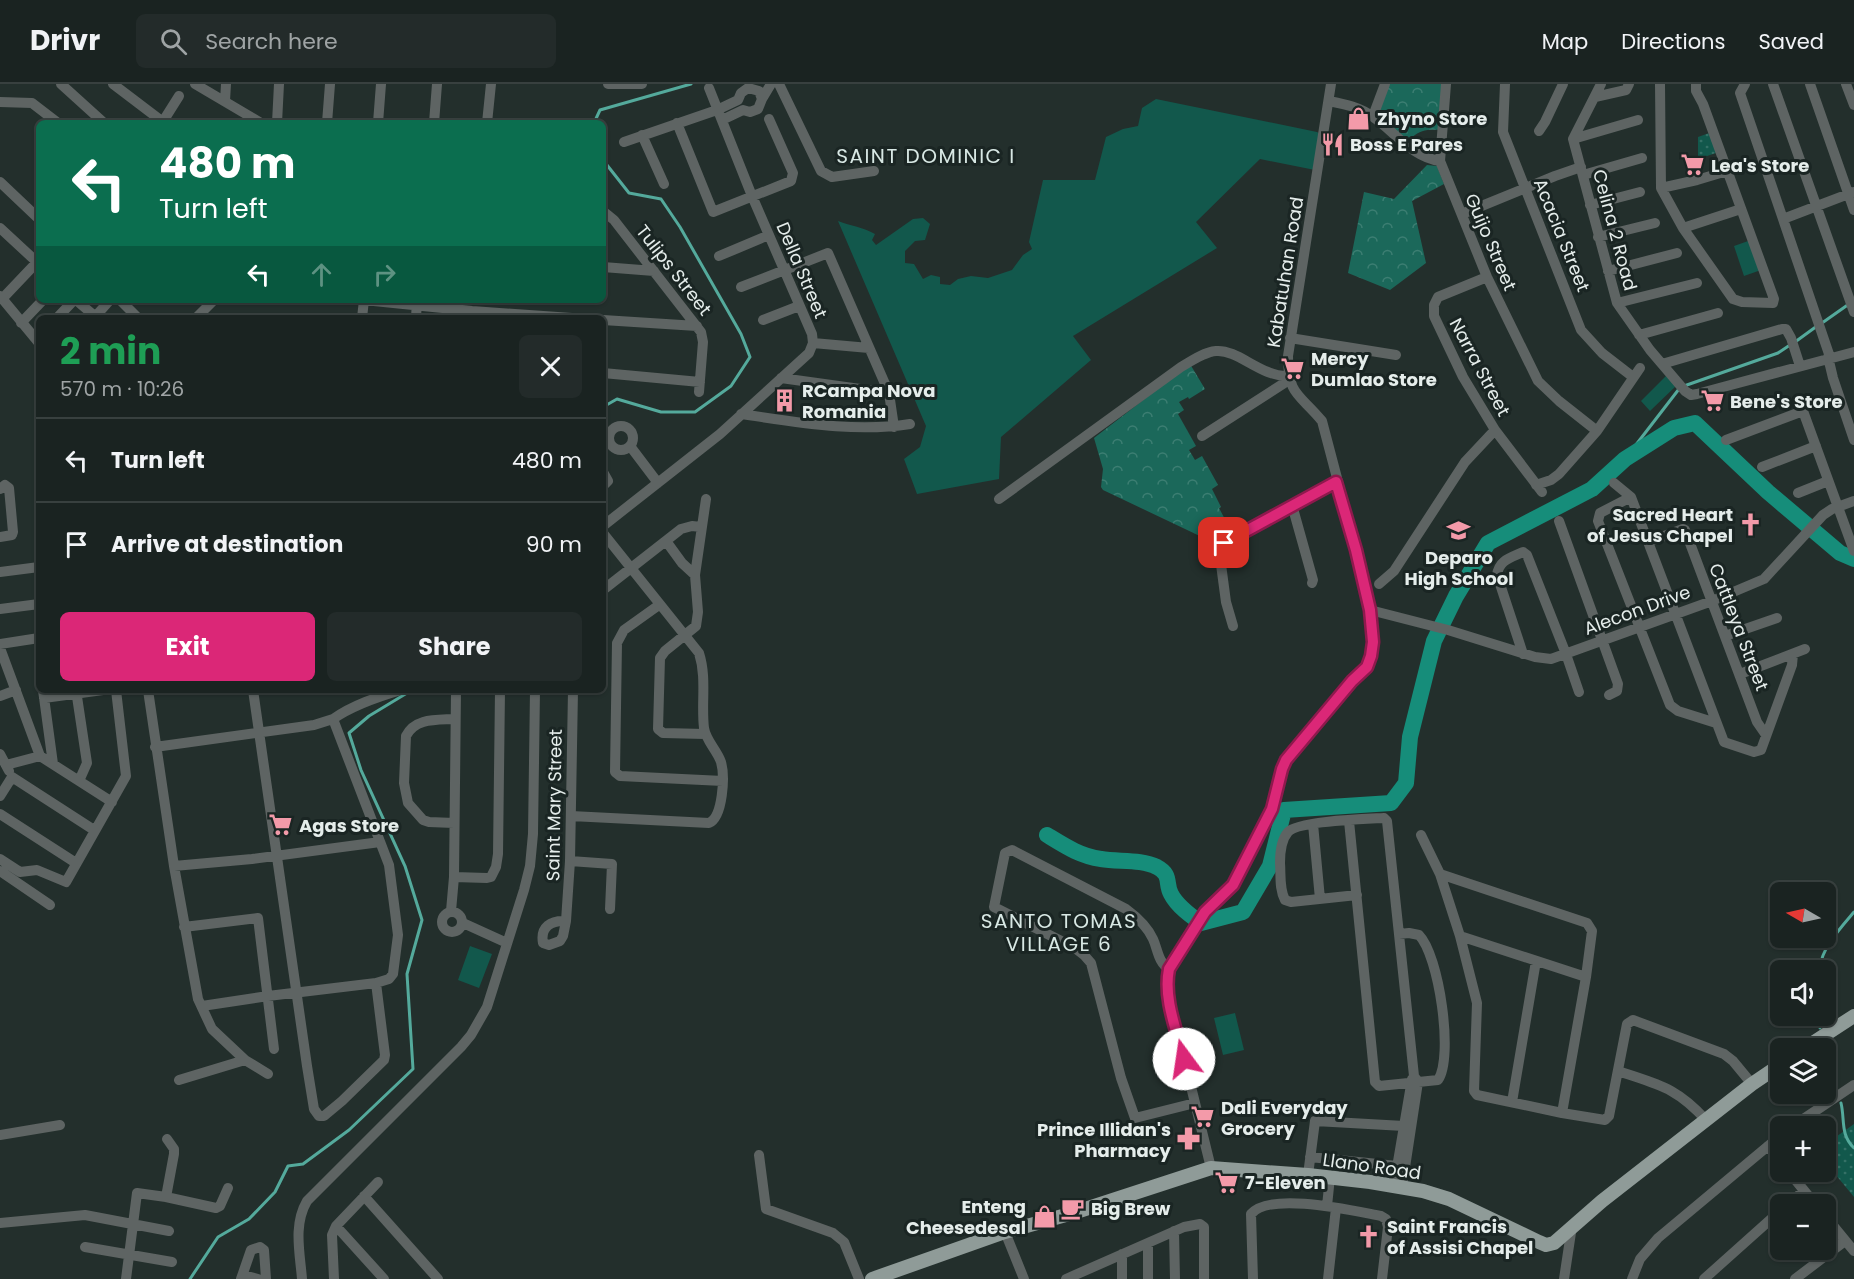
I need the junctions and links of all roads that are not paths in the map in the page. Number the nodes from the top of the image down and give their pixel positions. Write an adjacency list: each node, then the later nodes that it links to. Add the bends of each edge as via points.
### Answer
1 (61, 84): 40 (street)
2 (113, 84): 41 (street)
3 (195, 84): 32 (street)
4 (226, 84): 32 (street)
5 (279, 84): 44 (street)
6 (330, 84): 45 (street)
7 (381, 84): 46 (street)
8 (437, 84): 47 (street)
9 (491, 84): 48 (street)
10 (608, 84): 11 (street)
11 (642, 84)
12 (771, 84): 31 (street)
13 (779, 84): 57 (street, via 820,171 837,177)
14 (1331, 84): 33 (street, Kabatuhan Road)
15 (1386, 84): 37 (street)
16 (1446, 84): 56 (street)
17 (1505, 84): 62 (street, Acacia Street, via 1503,132)
18 (1563, 84): 51 (street)
19 (1601, 84): 30 (street)
20 (1629, 84): 30 (street, via 1626,90)
21 (1660, 84): 63 (street)
22 (1696, 84): 59 (street)
23 (1773, 84): 68 (street)
24 (1810, 84): 65 (street)
25 (1846, 84): 35 (street)
26 (757, 87): 31 (street); 36 (street, via 744,90)
27 (709, 88): 36 (street, Della Street)
28 (1742, 89): 74 (street)
29 (179, 96): 42 (street)
30 (1594, 97): 53 (street)
31 (762, 99): 36 (street, via 754,111)
32 (225, 101): 43 (street)
33 (1329, 101): 37 (street, via 1353,106); 114 (street, Kabatuhan Road)
34 (0, 102): 39 (street, via 32,103)
35 (1854, 105)
36 (719, 115): 50 (street); 66 (street, Della Street)
37 (1373, 116): 56 (street, via 1418,154)
38 (769, 118): 66 (street, via 793,174 791,181)
39 (54, 120)
40 (101, 120)
41 (159, 120)
42 (163, 120)
43 (256, 120)
44 (277, 120)
45 (327, 120)
46 (378, 120)
47 (434, 120)
48 (488, 120)
49 (1638, 120): 53 (street)
50 (677, 123): 52 (street); 66 (street, via 713,212)
51 (1539, 131)
52 (642, 135): 54 (street); 61 (street)
53 (1573, 139): 58 (street, Celina 2 Road)
54 (624, 142)
55 (1642, 158): 58 (street)
56 (1440, 161): 72 (street, Guijo Street)
57 (874, 171)
58 (1582, 171): 62 (street); 67 (street, Celina 2 Road)
59 (1727, 171): 63 (street); 69 (street)
60 (0, 182): 73 (street)
61 (664, 184)
62 (1526, 188): 72 (street); 124 (street, Acacia Street, via 1581,330)
63 (1661, 188): 77 (street)
64 (1640, 192): 67 (street)
65 (1851, 193): 68 (street); 70 (street)
66 (752, 196): 78 (street, Della Street)
67 (1590, 205): 79 (street, Celina 2 Road)
68 (1817, 206): 74 (street); 99 (street)
69 (1741, 209): 77 (street); 77 (street, via 1773,303 1733,299)
70 (1854, 210)
71 (606, 213): 86 (street, Tulips Street)
72 (1462, 214): 88 (street, Guijo Street)
73 (36, 216)
74 (1783, 219): 119 (street)
75 (1655, 223): 79 (street)
76 (0, 228): 82 (street)
77 (1683, 228)
78 (769, 235): 81 (street); 85 (street, Della Street)
79 (1598, 237): 87 (street, Celina 2 Road)
80 (1677, 253): 87 (street)
81 (719, 256)
82 (36, 260)
83 (36, 264): 91 (street)
84 (606, 267): 86 (street)
85 (784, 270): 90 (street); 101 (street, Della Street); 116 (street, via 828,253)
86 (654, 271): 111 (street, Tulips Street)
87 (1608, 271): 98 (street, Celina 2 Road)
88 (1487, 277): 131 (street, Narra Street, via 1438,297 1434,316 1463,377); 132 (street, Guijo Street, via 1538,381)
89 (1696, 283): 98 (street)
90 (741, 287)
91 (1, 298): 110 (street)
92 (40, 303): 110 (street)
93 (72, 303): 103 (street)
94 (78, 303): 104 (street)
95 (108, 303): 105 (street)
96 (123, 303): 106 (street)
97 (417, 303): 100 (street)
98 (1617, 303): 112 (street, Celina 2 Road)
99 (1852, 305)
100 (473, 306): 107 (street)
101 (799, 306): 109 (street); 115 (street, Della Street)
102 (1718, 313): 112 (street)
103 (60, 315)
104 (92, 315)
105 (98, 315)
106 (135, 315)
107 (547, 315)
108 (606, 320): 111 (street)
109 (763, 320)
110 (21, 323): 113 (street)
111 (698, 327): 123 (street, Tulips Street, via 703,342 699,387)
112 (1640, 335): 121 (street, Celina 2 Road)
113 (36, 339)
114 (1290, 339): 118 (street); 126 (street, Kabatuhan Road)
115 (813, 343): 116 (street); 125 (street, Della Street)
116 (869, 348): 127 (street)
117 (1854, 352): 119 (street)
118 (1396, 355)
119 (1829, 357): 120 (street); 135 (street)
120 (1800, 366): 121 (street, Celina 2 Road, via 1691,394); 121 (street, via 1792,341 1782,328)
121 (1665, 367)
122 (1640, 368): 124 (street)
123 (606, 373)
124 (1633, 377): 132 (street)
125 (781, 378): 127 (street); 128 (street, Della Street)
126 (1288, 378): 133 (street); 141 (street, via 1303,402 1322,421); 148 (street, via 1268,373 1228,352 1210,352 1181,367)
127 (889, 393): 130 (street)
128 (741, 414): 130 (street, via 836,427); 142 (street, Della Street)
129 (910, 424): 130 (street)
130 (894, 427)
131 (1495, 430): 132 (street, Narra Street, via 1539,489 1559,474); 165 (street, via 1465,462 1394,571)
132 (1597, 431)
133 (1202, 436)
134 (1726, 440): 137 (street, via 1801,411)
135 (1854, 440)
136 (630, 446): 138 (street, via 622,450); 138 (street, via 632,432 622,426 610,433); 142 (street)
137 (1816, 446): 139 (street); 140 (street)
138 (607, 447)
139 (1762, 467)
140 (1828, 481): 145 (street); 151 (street)
141 (1336, 482): 150 (street); 165 (street)
142 (658, 483): 153 (street, Della Street)
143 (1614, 483): 146 (street)
144 (3, 487): 155 (street, via 9,488 13,532 12,536)
145 (1798, 493)
146 (1631, 497): 158 (street); 175 (street, via 1602,511 1598,518)
147 (706, 499): 154 (street)
148 (999, 499)
149 (1854, 501): 151 (street, Alecon Drive)
150 (1292, 505): 164 (street); 174 (street, via 1221,547 1226,602)
151 (1837, 507): 159 (street); 167 (street, Alecon Drive, via 1827,512 1764,579)
152 (1559, 521): 179 (street)
153 (606, 524)
154 (701, 527): 157 (street, via 686,527); 163 (street)
155 (0, 537)
156 (606, 537): 161 (street)
157 (666, 541): 161 (street); 163 (street)
158 (1648, 542): 167 (street, Cattleya Street, via 1685,530); 172 (street)
159 (1854, 551)
160 (36, 569): 162 (street)
161 (631, 569): 166 (street); 169 (street)
162 (0, 572)
163 (695, 575): 176 (street, via 696,626)
164 (1312, 583)
165 (1373, 586): 171 (street)
166 (606, 588)
167 (1712, 601): 172 (street, Alecon Drive); 177 (street, Cattleya Street)
168 (36, 604): 170 (street)
169 (658, 605): 176 (street); 214 (street, via 624,630 617,643 615,772 620,776)
170 (0, 609)
171 (1370, 613): 182 (street, Alecon Drive, via 1395,615); 245 (street, via 1373,642 1367,667 1286,760 1272,809 1233,885 1211,905)
172 (1676, 613): 175 (street, Alecon Drive); 204 (street)
173 (1777, 618): 177 (street)
174 (1233, 626)
175 (1640, 628): 179 (street, Alecon Drive); 204 (street, via 1670,705)
176 (685, 635): 206 (street, via 699,653 703,668); 206 (street, via 660,658 658,729 663,733)
177 (1725, 636): 185 (street, Cattleya Street)
178 (36, 639): 180 (street)
179 (1602, 641): 183 (street, Alecon Drive); 198 (street, via 1618,687)
180 (0, 646): 186 (street)
181 (1805, 649): 184 (street)
182 (1523, 654): 183 (street, Alecon Drive, via 1546,659); 183 (street, via 1497,575 1502,561 1523,552)
183 (1566, 654): 187 (street)
184 (1793, 654): 185 (street); 207 (street)
185 (1740, 674): 207 (street, Cattleya Street, via 1757,722)
186 (16, 690): 199 (street); 201 (street)
187 (1579, 692)
188 (72, 693): 200 (street)
189 (77, 693): 213 (street, via 87,763)
190 (116, 693): 216 (street, via 126,775)
191 (148, 693): 208 (street)
192 (253, 693): 205 (street)
193 (392, 693): 203 (street, via 344,711)
194 (456, 693): 202 (street)
195 (500, 693): 232 (street, via 496,867 489,878)
196 (535, 693): 243 (street, via 532,849 525,890)
197 (573, 693): 218 (street, Saint Mary Street)
198 (1610, 695)
199 (0, 696)
200 (44, 699): 201 (street); 211 (street)
201 (25, 713): 209 (street)
202 (454, 719): 220 (street); 220 (street, via 428,720 409,729 404,783 408,803 423,820)
203 (333, 720): 205 (street); 224 (street)
204 (1716, 723): 207 (street, via 1724,742 1754,752 1759,752)
205 (259, 733): 208 (street); 225 (street)
206 (705, 734): 214 (street, via 721,760)
207 (1766, 735)
208 (155, 747): 229 (street)
209 (40, 756): 210 (street); 211 (street)
210 (2, 759): 212 (street)
211 (53, 764): 213 (street)
212 (12, 777): 215 (street); 222 (street)
213 (79, 781): 216 (street)
214 (723, 781): 218 (street, via 716,818 709,823)
215 (0, 796)
216 (112, 802): 222 (street)
217 (0, 814): 228 (street)
218 (571, 816): 227 (street, Saint Mary Street)
219 (1349, 821): 221 (street); 233 (street); 241 (street, via 1387,821)
220 (454, 822): 232 (street)
221 (1313, 824): 234 (street); 234 (street, via 1294,828 1286,835 1280,857 1281,892 1288,902)
222 (94, 830): 228 (street)
223 (1421, 835): 231 (street)
224 (380, 842): 225 (street); 247 (street, via 389,865 398,935 393,974)
225 (278, 855): 229 (street); 248 (street)
226 (0, 859): 228 (street, via 20,872 37,870 63,882)
227 (570, 861): 236 (street, via 612,864); 238 (street, Saint Mary Street)
228 (76, 863)
229 (174, 867): 240 (street)
230 (0, 872): 235 (street)
231 (1440, 874): 242 (street); 246 (street, via 1587,923 1592,931)
232 (454, 877): 237 (street)
233 (1357, 896): 234 (street); 259 (street, via 1375,1082 1379,1086)
234 (1320, 899)
235 (50, 905)
236 (610, 909)
237 (451, 911): 239 (street, via 458,913); 239 (street, via 443,918 444,928 454,932)
238 (566, 921)
239 (463, 923): 243 (street)
240 (184, 927): 249 (street, via 258,918); 250 (street)
241 (1399, 934): 259 (street); 259 (street, via 1414,933 1422,939 1435,965 1441,998 1442,1075 1438,1080)
242 (1460, 936): 244 (street); 262 (street, via 1477,1003 1474,1091 1477,1095)
243 (507, 944): 310 (street, via 486,1007 471,1035 307,1201 298,1226)
244 (1536, 961): 246 (street); 262 (street)
245 (1169, 969): 263 (street, via 1169,997); 263 (street, via 1161,962 1149,932 1126,909 1012,850 1005,853 994,907 1075,948 1091,963 1134,1118)
246 (1586, 977): 264 (street)
247 (376, 983): 248 (street); 248 (street, via 384,1060 324,1116 314,1109)
248 (297, 994): 249 (street)
249 (268, 996): 250 (street); 253 (street)
250 (202, 1006): 254 (street, via 212,1029)
251 (1854, 1017): 252 (main road)
252 (1821, 1038)
253 (274, 1049)
254 (245, 1060): 257 (street); 258 (street)
255 (1618, 1071): 260 (street, via 1628,1024 1633,1020 1724,1054); 264 (street, via 1605,1120); 266 (street, via 1666,1086)
256 (1770, 1072): 260 (main road, Llano Road)
257 (268, 1074)
258 (179, 1080)
259 (1414, 1080): 268 (street); 281 (street)
260 (1752, 1084): 266 (main road, Llano Road)
261 (1854, 1085): 265 (street)
262 (1512, 1102): 264 (street)
263 (1195, 1103): 276 (street)
264 (1562, 1113)
265 (1808, 1116)
266 (1706, 1120): 293 (main road, Llano Road)
267 (60, 1125): 269 (street)
268 (1404, 1126): 274 (street, via 1318,1119 1314,1123); 275 (street)
269 (0, 1135)
270 (167, 1139): 287 (street, via 174,1154)
271 (1768, 1146): 272 (street); 327 (street, via 1658,1238 1640,1259)
272 (1770, 1148)
273 (759, 1155): 314 (street, via 766,1209 839,1237)
274 (1310, 1156): 275 (street); 277 (street)
275 (1397, 1166): 281 (street)
276 (1211, 1168): 277 (main road, Llano Road); 297 (main road, Llano Road)
277 (1308, 1174): 278 (main road, Llano Road)
278 (1330, 1177): 281 (main road, Llano Road); 288 (street)
279 (378, 1182): 286 (street)
280 (1797, 1182): 283 (street)
281 (1398, 1186): 293 (main road, Llano Road, via 1449,1199 1546,1245 1554,1243)
282 (228, 1188): 287 (street, via 216,1208)
283 (1804, 1191): 284 (street); 285 (street)
284 (1800, 1194)
285 (1807, 1194)
286 (364, 1196): 292 (street); 313 (street)
287 (166, 1197): 291 (street, via 137,1193)
288 (1332, 1207): 323 (street, via 1284,1203 1255,1209 1251,1214); 324 (street); 325 (street, via 1386,1219)
289 (1770, 1220): 328 (street)
290 (0, 1223): 291 (street, via 85,1215)
291 (132, 1224): 295 (street); 303 (street)
292 (336, 1226): 311 (street, via 332,1236); 312 (street)
293 (1572, 1226): 326 (street)
294 (1836, 1230): 298 (street)
295 (170, 1231)
296 (1174, 1231): 299 (street); 321 (street); 322 (street, via 1200,1224 1204,1227)
297 (1005, 1232): 315 (main road, Llano Road); 316 (street)
298 (1845, 1241): 301 (street); 329 (street)
299 (1148, 1243): 302 (street); 320 (street)
300 (84, 1247): 303 (street)
301 (1854, 1251)
302 (1122, 1254): 305 (street); 319 (street)
303 (128, 1255): 304 (street); 307 (street)
304 (172, 1262)
305 (1096, 1266): 317 (street); 318 (street)
306 (242, 1277): 308 (street); 309 (street, via 251,1250 260,1247 264,1250)
307 (126, 1279)
308 (258, 1279)
309 (266, 1279)
310 (302, 1279)
311 (334, 1279)
312 (384, 1279)
313 (438, 1279)
314 (859, 1279)
315 (873, 1279)
316 (1024, 1279)
317 (1068, 1279)
318 (1096, 1279)
319 (1122, 1279)
320 (1148, 1279)
321 (1175, 1279)
322 (1204, 1279)
323 (1253, 1279)
324 (1328, 1279)
325 (1382, 1279)
326 (1564, 1279)
327 (1632, 1279)
328 (1704, 1279)
329 (1796, 1279)

